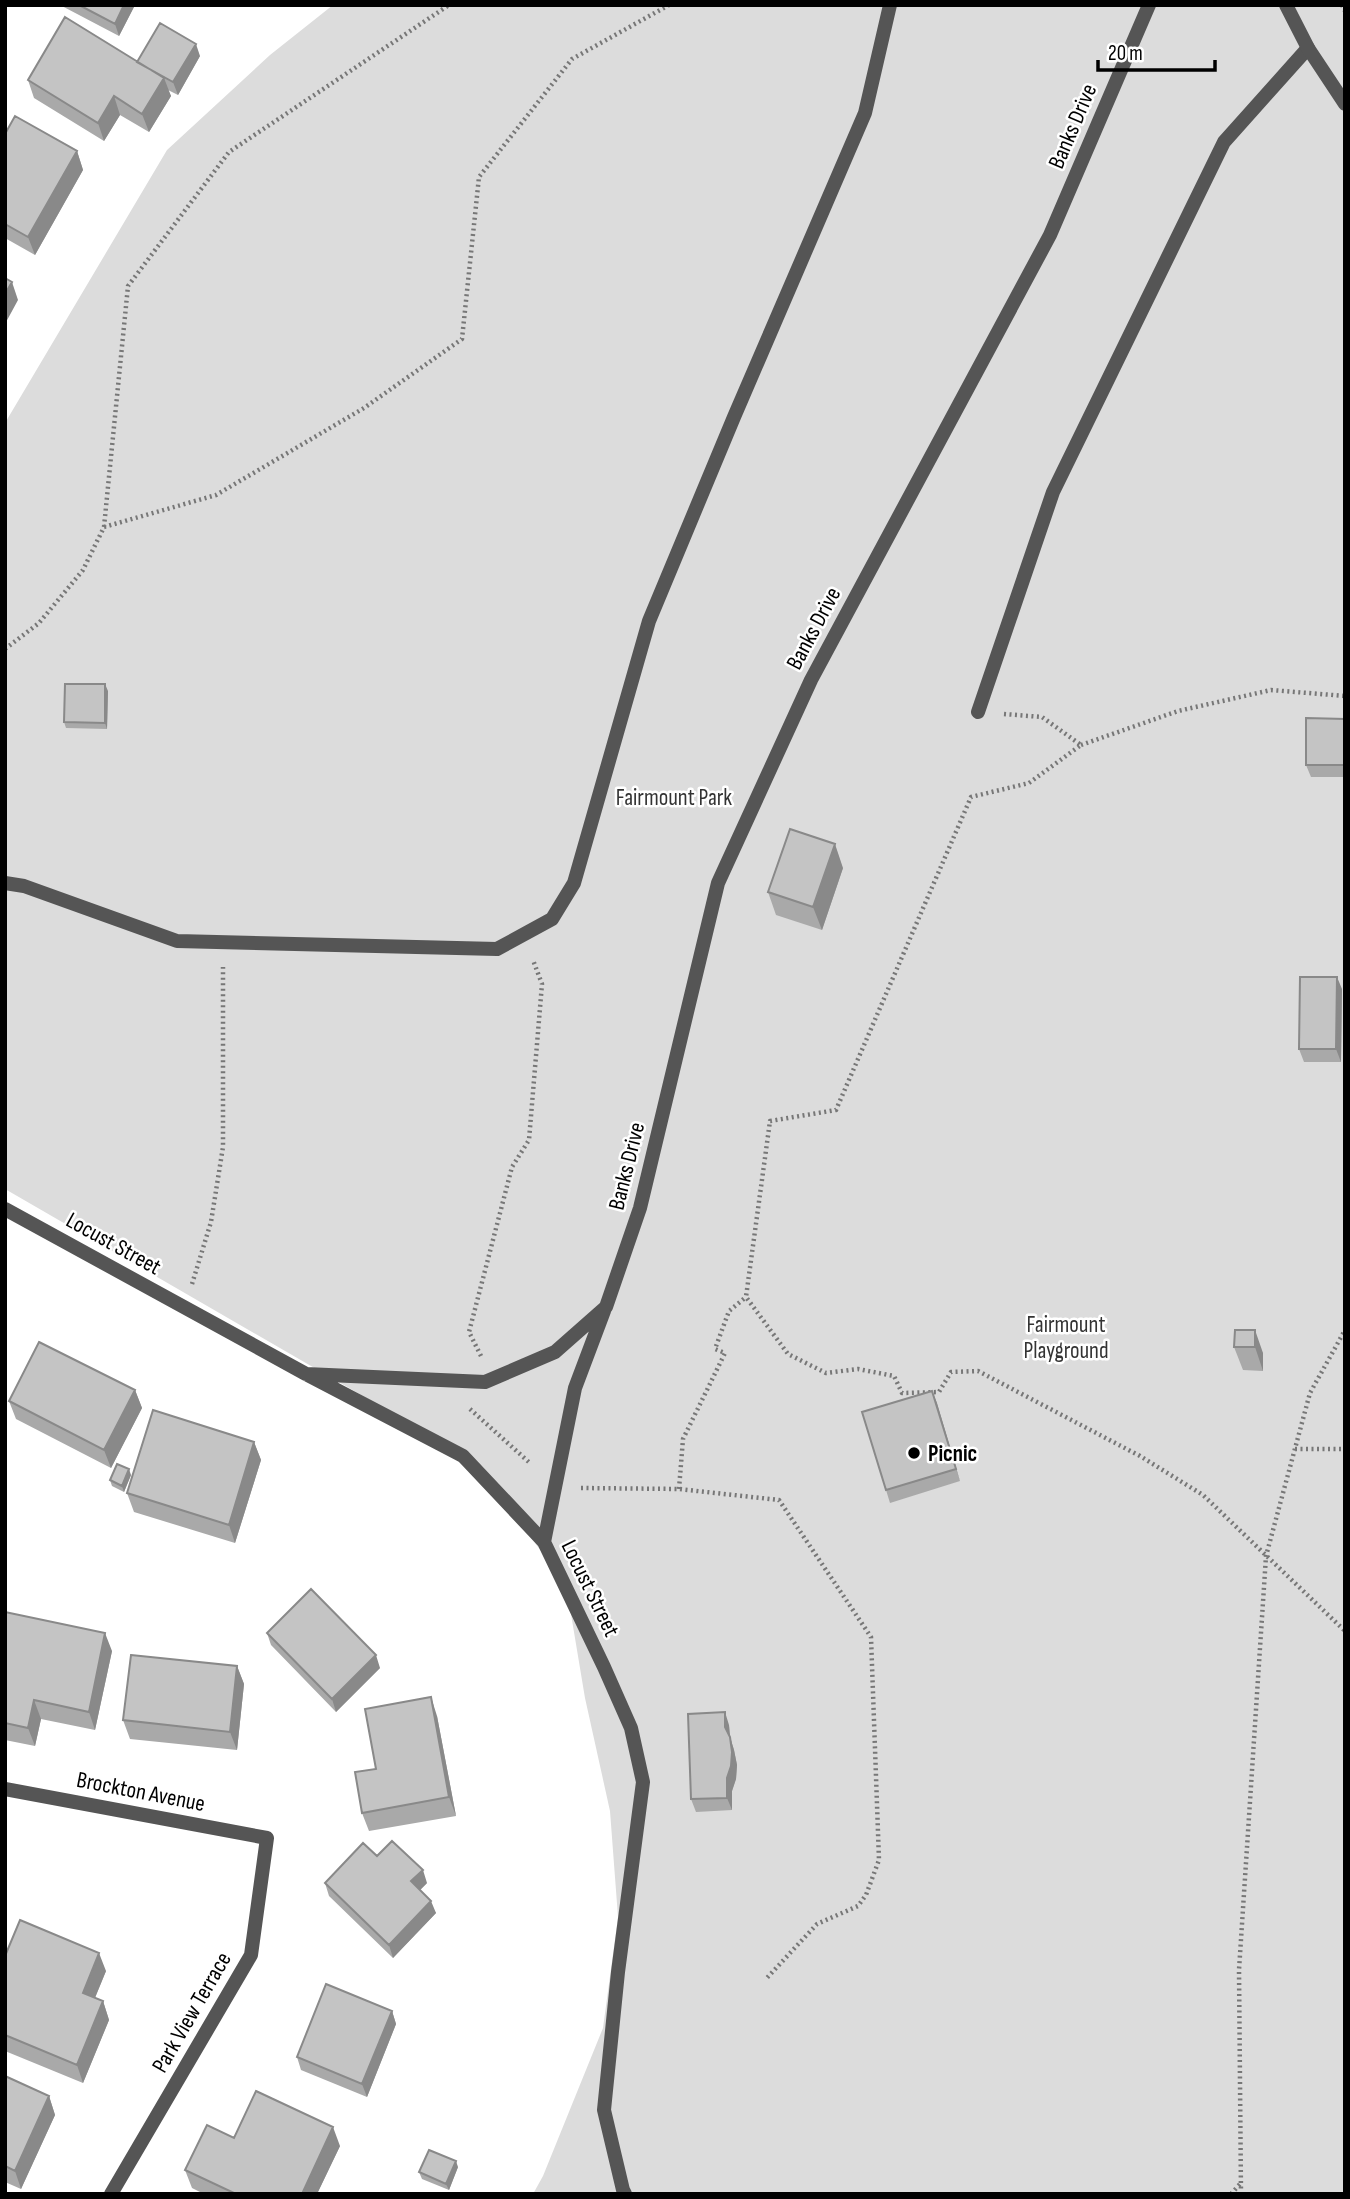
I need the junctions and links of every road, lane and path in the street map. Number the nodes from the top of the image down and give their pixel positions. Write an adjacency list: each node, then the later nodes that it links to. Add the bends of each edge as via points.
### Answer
1 (449, 5): 10 (path, via 229,152 128,286)
2 (669, 5): 10 (path, via 572,59 479,177 462,340 363,408 216,495)
3 (890, 5): 16 (street, via 865,114 649,621 573,883 552,919)
4 (1149, 5): 20 (street, Banks Drive, via 1050,235 811,680 718,883 640,1208)
5 (1286, 5): 8 (street)
6 (1342, 5): 7 (path)
7 (1345, 11)
8 (1308, 48): 9 (street); 13 (street, via 1218,153 1053,492)
9 (1345, 104)
10 (104, 527): 11 (path, via 83,570 39,623)
11 (5, 649)
12 (1345, 696): 14 (path, via 1271,690 1178,711)
13 (978, 712): 14 (path, via 1042,717)
14 (1081, 746): 19 (path, via 1030,783 971,797 836,1110 770,1121)
15 (5, 883): 17 (street, via 177,941)
16 (522, 935): 17 (street, via 497,949); 24 (path, via 542,984 529,1140 512,1167 469,1332)
17 (223, 943): 21 (path, via 223,1147 211,1222)
18 (5, 1209): 21 (street, Locust Street)
19 (746, 1297): 30 (path, via 729,1311 715,1349 725,1353 683,1438); 32 (path, via 788,1354 826,1374 859,1369 894,1376 902,1393 939,1392 951,1372 978,1371 1140,1456 1203,1496)
20 (606, 1307): 24 (street, Banks Drive, via 555,1352); 31 (street, Banks Drive, via 575,1388)
21 (185, 1308): 23 (street, Locust Street)
22 (1345, 1330): 26 (path, via 1310,1393)
23 (306, 1374): 24 (street, Banks Drive); 31 (street, Locust Street, via 463,1456)
24 (492, 1379)
25 (467, 1406): 28 (path)
26 (1295, 1449): 27 (path); 32 (path)
27 (1344, 1451)
28 (539, 1471)
29 (579, 1488): 30 (path)
30 (679, 1489): 36 (path, via 779,1500 871,1637 879,1860 858,1906 817,1924)
31 (544, 1542): 39 (street, Locust Street, via 631,1728 643,1782 604,2110)
32 (1266, 1556): 33 (path); 37 (path, via 1240,1970)
33 (1345, 1631)
34 (5, 1789): 35 (street, Brockton Avenue)
35 (267, 1838): 38 (street, Park View Terrace, via 251,1955)
36 (765, 1980)
37 (1240, 2183): 40 (path); 41 (path)
38 (111, 2194)
39 (625, 2194)
40 (1231, 2194)
41 (1241, 2194)

